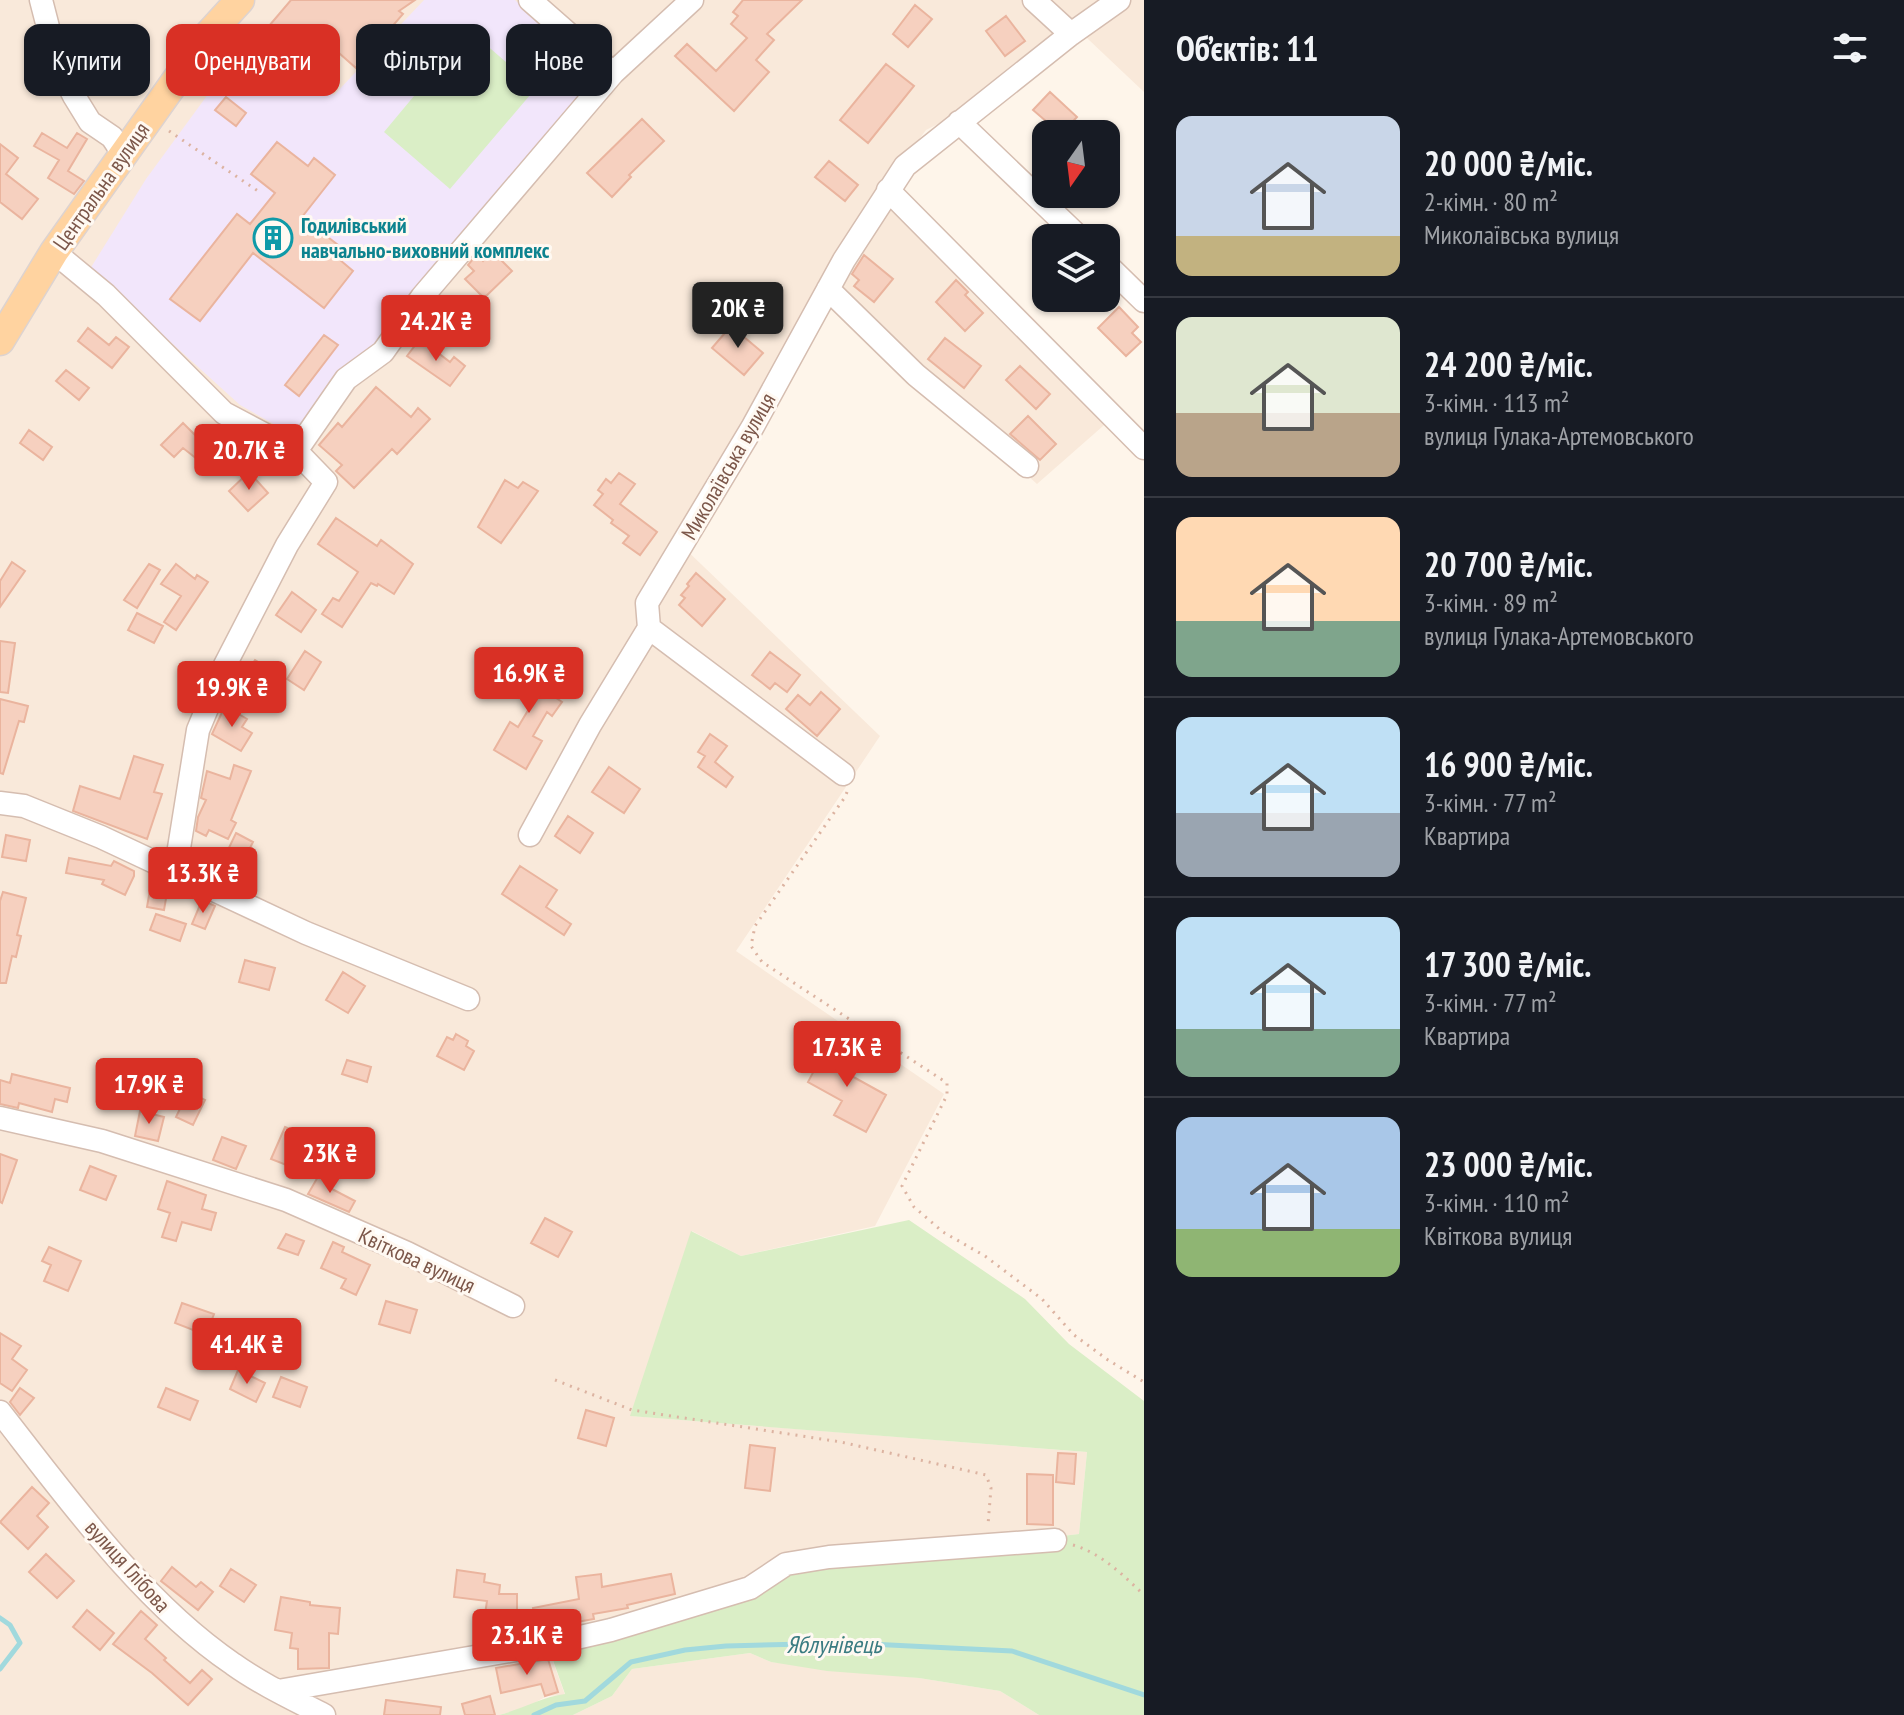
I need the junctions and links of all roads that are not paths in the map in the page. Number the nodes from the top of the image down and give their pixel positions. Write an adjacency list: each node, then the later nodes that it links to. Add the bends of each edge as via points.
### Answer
1 (41, 0): 10 (street, via 57,62 74,96 90,122 112,137)
2 (240, 0): 10 (main road, Центральна вулиця, via 209,34)
3 (530, 0): 8 (street)
4 (692, 0): 8 (street)
5 (1034, 0): 7 (street)
6 (1119, 0): 7 (street, Миколаївська вулиця)
7 (1071, 34): 9 (street, Миколаївська вулиця)
8 (613, 73): 19 (street, via 422,297 383,352 346,379)
9 (959, 122): 11 (street, Миколаївська вулиця, via 905,166); 12 (street)
10 (124, 155): 13 (main road, Центральна вулиця)
11 (888, 190): 15 (street, Миколаївська вулиця); 18 (street)
12 (1065, 224)
13 (54, 252): 17 (main road, Центральна вулиця); 19 (street, via 106,295 224,413)
14 (1120, 278): 16 (street)
15 (828, 289): 20 (street, via 916,375); 21 (street, Миколаївська вулиця, via 647,603)
16 (1144, 301)
17 (0, 341)
18 (1144, 448)
19 (296, 451): 25 (street, via 326,482 232,651 198,730)
20 (1027, 466)
21 (649, 628): 22 (street); 24 (street)
22 (843, 774)
23 (0, 803): 25 (street, via 24,806)
24 (530, 835)
25 (175, 873): 26 (street)
26 (468, 999)
27 (0, 1118): 28 (street, Квіткова вулиця, via 102,1141 286,1200)
28 (513, 1306)
29 (0, 1412): 31 (street, вулиця Глібова, via 159,1604 232,1664)
30 (1055, 1540): 31 (street, via 786,1564 750,1588 611,1630)
31 (278, 1691): 32 (street, вулиця Глібова)
32 (324, 1715)

